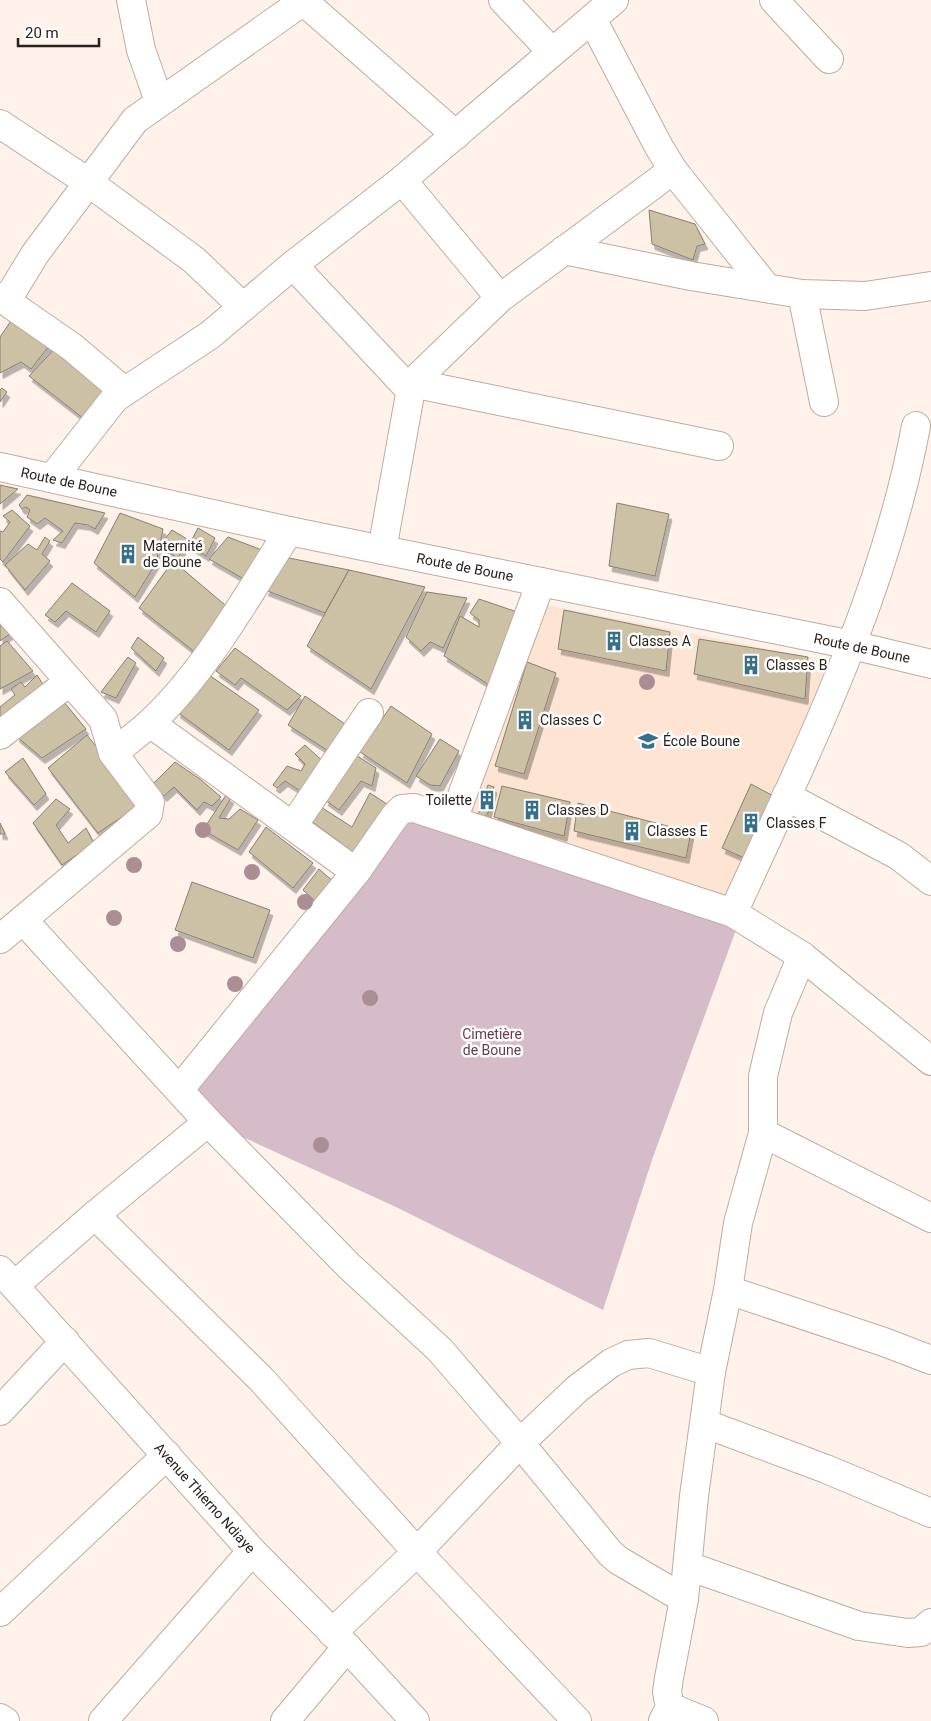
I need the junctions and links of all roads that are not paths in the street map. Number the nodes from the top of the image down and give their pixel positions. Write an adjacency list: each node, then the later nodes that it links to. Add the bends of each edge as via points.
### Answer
1 (132, 0): 9 (street, via 141,50)
2 (503, 0): 7 (street)
3 (614, 0): 6 (street)
4 (774, 0): 8 (street)
5 (303, 1): 9 (street); 11 (street)
6 (592, 19): 7 (street); 12 (street)
7 (552, 52): 11 (street)
8 (829, 59)
9 (159, 101): 14 (street, via 135,120)
10 (0, 124): 14 (street)
11 (456, 135): 13 (street)
12 (673, 170): 15 (street); 18 (street)
13 (402, 180): 16 (street); 20 (street)
14 (88, 182): 21 (street); 22 (street, via 194,260)
15 (564, 250): 18 (street, via 691,276); 20 (street)
16 (293, 265): 22 (street); 23 (street)
17 (931, 286): 19 (street, via 865,296)
18 (766, 287): 19 (street)
19 (802, 294): 25 (street)
20 (500, 298): 23 (street)
21 (4, 299): 24 (street, via 72,347)
22 (243, 307): 24 (street, via 210,335)
23 (411, 386): 27 (street); 31 (street)
24 (124, 391): 29 (street, via 102,412)
25 (824, 402)
26 (916, 426): 34 (street, via 895,518)
27 (720, 446)
28 (0, 467): 29 (street, Route de Boune)
29 (52, 477): 30 (street, Route de Boune)
30 (289, 531): 31 (street, Route de Boune); 38 (street, via 215,646)
31 (382, 550): 32 (street, Route de Boune)
32 (541, 582): 34 (street, Route de Boune); 42 (street)
33 (0, 602): 36 (street)
34 (852, 645): 35 (street, Route de Boune); 41 (street)
35 (931, 664)
36 (68, 682): 39 (street); 40 (street, via 103,719)
37 (369, 713): 43 (street)
38 (150, 723): 40 (street); 43 (street)
39 (0, 735)
40 (113, 753): 47 (street, via 150,802 148,814)
41 (786, 796): 45 (street, via 899,856); 46 (street)
42 (453, 820): 44 (street, via 414,808 402,809); 46 (street)
43 (293, 826): 44 (street)
44 (356, 872): 51 (street)
45 (931, 881)
46 (733, 913): 49 (street)
47 (23, 920): 48 (street); 51 (street)
48 (0, 939)
49 (802, 956): 50 (street); 53 (street, via 778,1013 763,1076)
50 (931, 1061)
51 (180, 1089): 52 (street)
52 (208, 1122): 54 (street); 63 (street, via 349,1266 440,1350)
53 (763, 1133): 55 (street); 57 (street, via 738,1223)
54 (95, 1215): 56 (street); 67 (street, via 261,1379)
55 (931, 1218)
56 (8, 1277): 58 (street, Avenue Thierno Ndiaye)
57 (728, 1290): 59 (street); 60 (street)
58 (65, 1341): 61 (street); 64 (street, Avenue Thierno Ndiaye)
59 (931, 1360)
60 (711, 1372): 62 (street); 63 (street, via 648,1353 628,1355 576,1389)
61 (0, 1411)
62 (706, 1424): 65 (street); 68 (street, via 694,1496)
63 (520, 1443): 67 (street); 69 (street, via 610,1553)
64 (167, 1455): 66 (street, Avenue Thierno Ndiaye); 70 (street)
65 (931, 1513)
66 (252, 1551): 72 (street, Avenue Thierno Ndiaye); 76 (street)
67 (417, 1552): 72 (street); 79 (street)
68 (688, 1566): 69 (street); 71 (street, via 859,1626 908,1633 921,1632)
69 (684, 1599): 73 (street, via 669,1678)
70 (0, 1612)
71 (931, 1623)
72 (339, 1640): 77 (street); 78 (street, Avenue Thierno Ndiaye)
73 (667, 1714): 80 (street)
74 (0, 1718): 75 (street)
75 (5, 1721)
76 (103, 1721)
77 (285, 1721)
78 (415, 1721)
79 (577, 1721)
80 (704, 1721)

